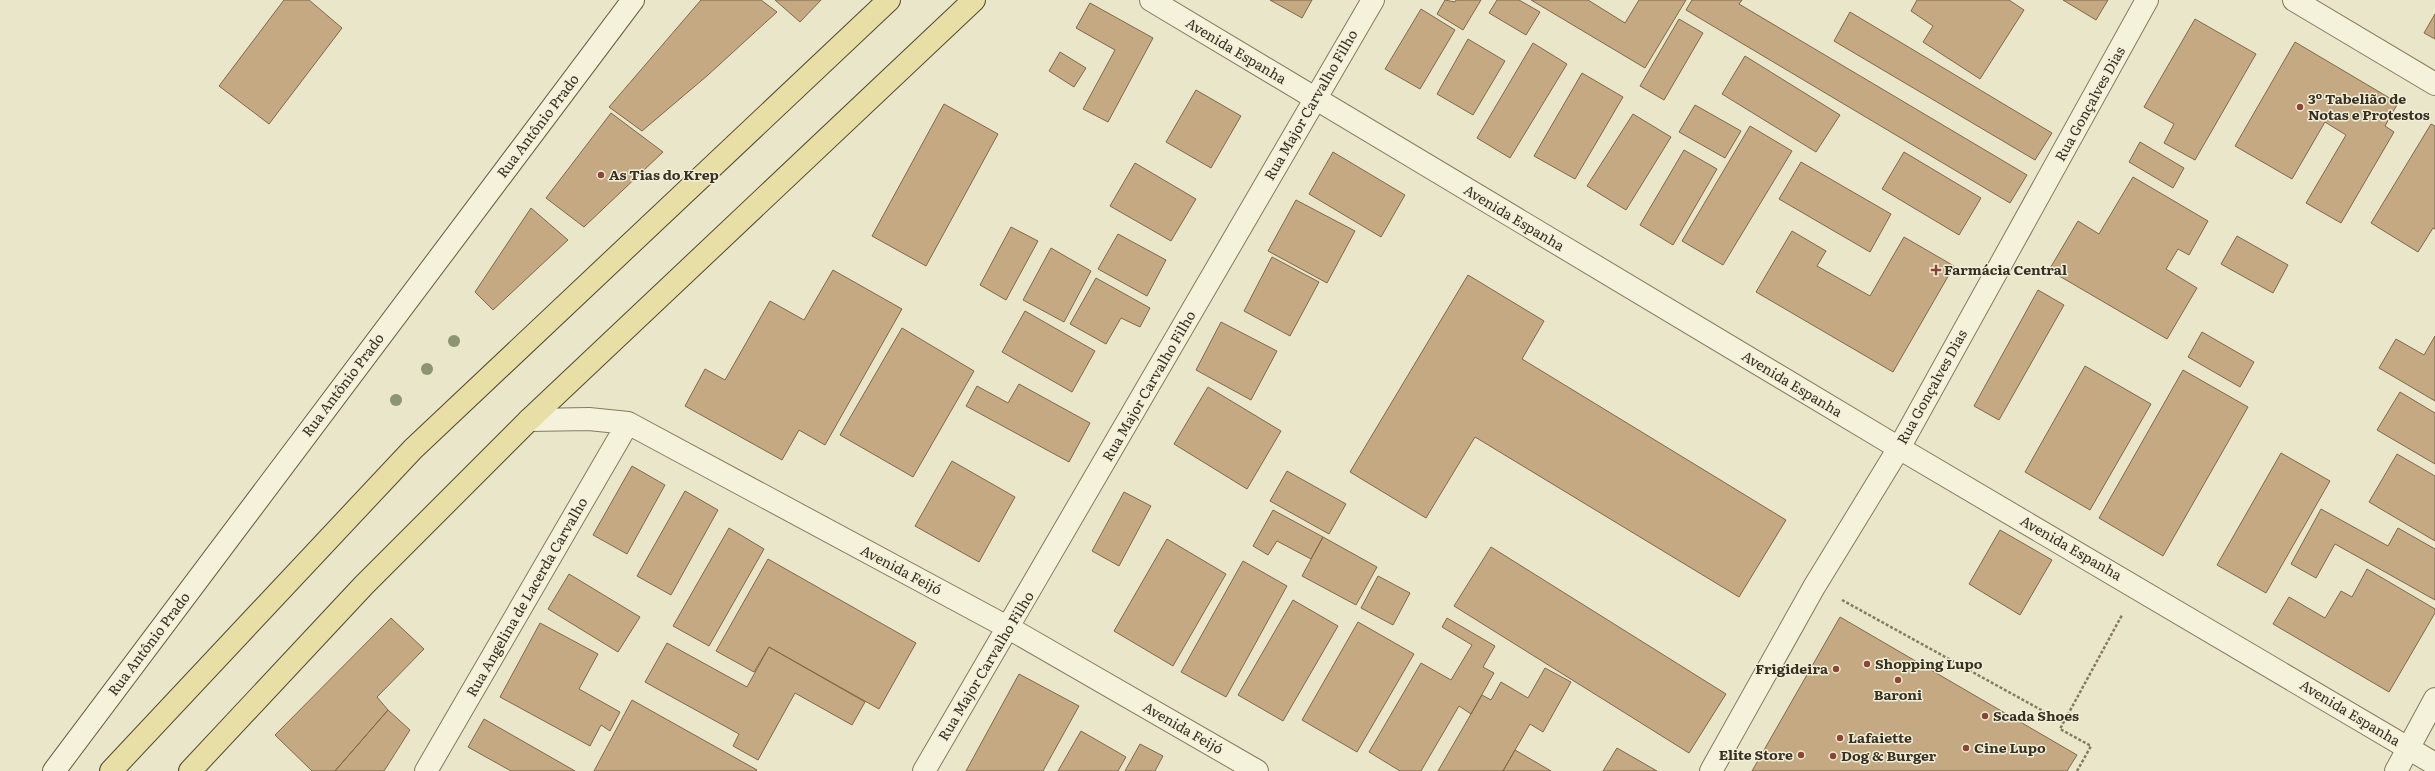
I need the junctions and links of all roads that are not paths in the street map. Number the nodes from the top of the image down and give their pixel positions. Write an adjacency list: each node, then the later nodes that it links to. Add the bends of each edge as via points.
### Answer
1 (633, 0): 17 (street, Rua Antônio Prado)
2 (889, 0): 18 (main road, via 413,449)
3 (974, 0): 10 (main road)
4 (1151, 0): 9 (street, Avenida Espanha)
5 (1373, 0): 9 (street, Rua Major Carvalho Filho)
6 (2147, 0): 12 (street, Rua Gonçalves Dias)
7 (2294, 0): 8 (street)
8 (2435, 84)
9 (1314, 98): 12 (street, Avenida Espanha); 13 (street, Rua Major Carvalho Filho)
10 (529, 420): 11 (street, Avenida Feijó); 19 (main road, via 364,585)
11 (628, 423): 13 (street, Avenida Feijó); 20 (street, Rua Angelina de Lacerda Carvalho)
12 (1899, 448): 15 (street, Avenida Espanha); 23 (street, Rua Gonçalves Dias, via 1814,587)
13 (1009, 628): 21 (street, Rua Major Carvalho Filho); 22 (street, Avenida Feijó)
14 (2435, 699): 15 (street)
15 (2409, 748): 16 (street, Avenida Espanha); 24 (street)
16 (2435, 764)
17 (54, 771)
18 (111, 771)
19 (190, 771)
20 (426, 771)
21 (924, 771)
22 (1258, 771)
23 (1711, 771)
24 (2396, 771)

